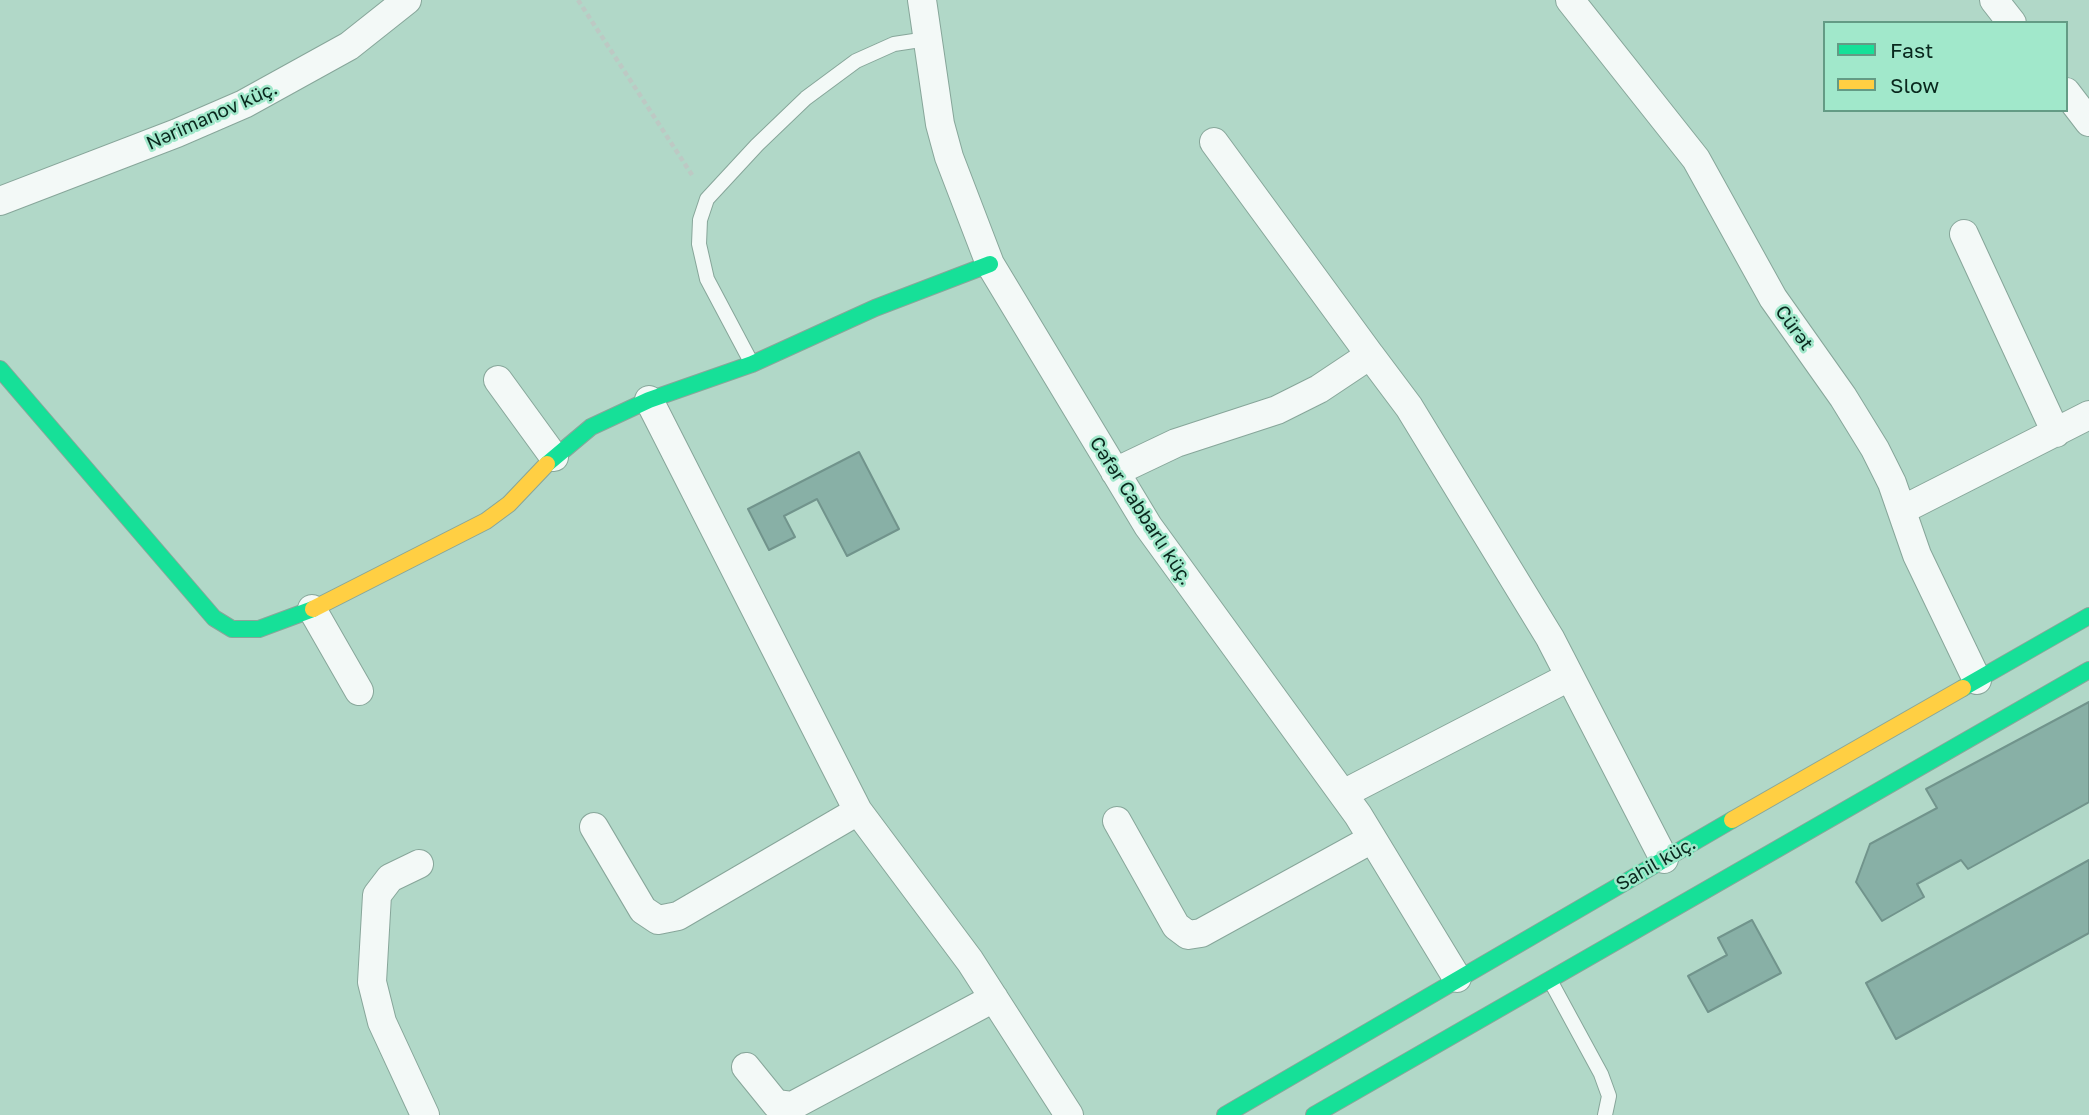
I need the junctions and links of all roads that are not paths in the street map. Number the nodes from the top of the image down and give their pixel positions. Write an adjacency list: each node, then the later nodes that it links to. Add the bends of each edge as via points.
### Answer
1 (407, 0): 10 (street, Nərimanov küç., via 349,46 244,104)
2 (922, 0): 6 (street, Cəfər Cabbarlı küç.)
3 (1570, 0): 22 (street, Cürət, via 1707,176 1773,298 1875,449)
4 (1994, 0): 5 (street)
5 (2010, 21)
6 (927, 39): 12 (street, Cəfər Cabbarlı küç., via 949,157); 14 (lane, via 894,44 856,61 806,98 708,199 699,220 707,279)
7 (2068, 95): 8 (street)
8 (2089, 122)
9 (1214, 142): 13 (street)
10 (0, 201)
11 (1964, 234): 19 (street)
12 (990, 264): 14 (main road); 21 (street, Cəfər Cabbarlı küç.)
13 (1370, 355): 21 (street, via 1277,411 1176,443); 26 (street, via 1409,407 1550,638)
14 (752, 363): 17 (main road)
15 (0, 369): 23 (main road, via 214,618 232,629 259,629)
16 (498, 380): 20 (street)
17 (649, 400): 20 (main road, via 591,426); 30 (street)
18 (2089, 415): 19 (street)
19 (2056, 433): 22 (street)
20 (554, 457): 23 (main road, via 486,521)
21 (1115, 472): 29 (street, Cəfər Cabbarlı küç., via 1176,569)
22 (1902, 510): 27 (street, Cürət, via 1917,555)
23 (312, 609): 28 (street)
24 (2089, 616): 27 (main road, Sahil küç.)
25 (2089, 670): 37 (main road)
26 (1569, 677): 29 (street); 34 (street)
27 (1977, 680): 34 (main road, Sahil küç.)
28 (359, 691)
29 (1343, 794): 33 (street, Cəfər Cabbarlı küç.)
30 (858, 811): 32 (street, via 678,916 658,920 643,910); 38 (street)
31 (1117, 821): 33 (street, via 1176,926 1188,935 1201,933)
32 (594, 827)
33 (1372, 839): 36 (street, Cəfər Cabbarlı küç.)
34 (1664, 859): 36 (main road, Sahil küç.)
35 (419, 864): 40 (street, via 390,878 377,895 372,982 382,1022)
36 (1457, 978): 42 (main road, Sahil küç.)
37 (1549, 978): 43 (main road); 44 (lane, via 1601,1074 1609,1096)
38 (994, 998): 39 (street, via 792,1106 776,1104); 41 (street)
39 (746, 1067)
40 (425, 1115)
41 (1069, 1115)
42 (1225, 1115)
43 (1314, 1115)
44 (1605, 1115)

